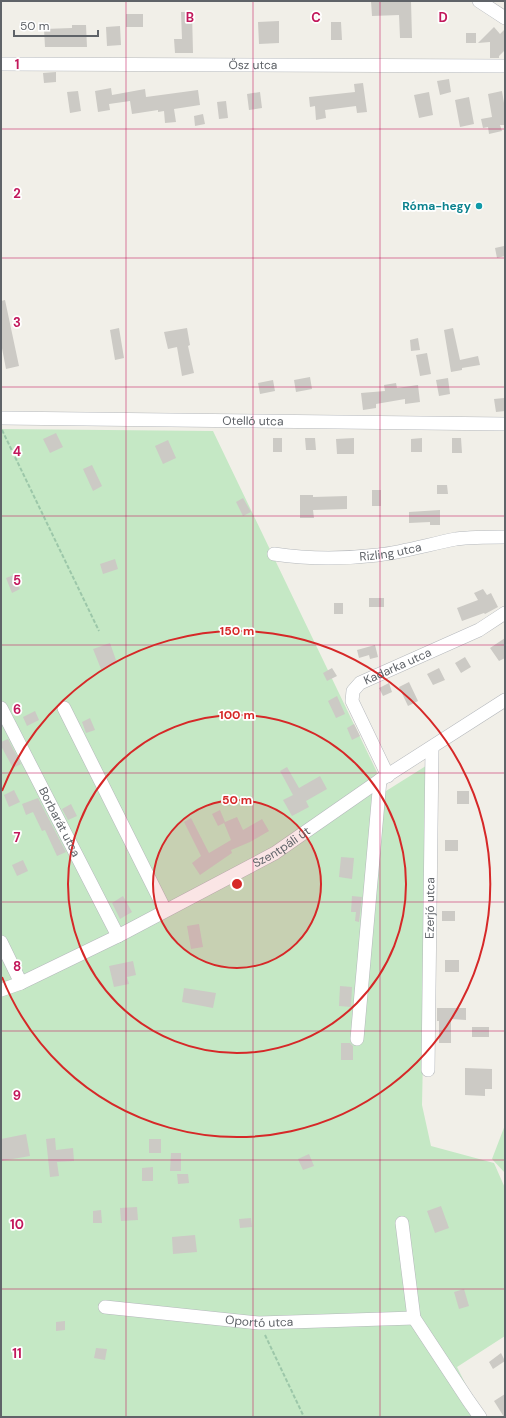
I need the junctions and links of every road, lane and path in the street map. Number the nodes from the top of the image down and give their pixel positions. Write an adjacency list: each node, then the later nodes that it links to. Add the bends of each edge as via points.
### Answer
1 (479, 1): 2 (street)
2 (505, 18)
3 (1, 64): 4 (street, Ősz utca)
4 (505, 66)
5 (1, 418): 6 (street, Otelló utca)
6 (505, 424)
7 (1, 427): 11 (path)
8 (505, 537): 9 (street, Rizling utca, via 458,539 378,555 300,558)
9 (274, 554)
10 (505, 613): 16 (street, Kadarka utca, via 472,633 360,683 353,691 352,701)
11 (99, 632)
12 (505, 700): 15 (street, Szentpáli út)
13 (1, 708): 18 (street, Borbarát utca)
14 (64, 708): 17 (street)
15 (432, 748): 16 (street, Szentpáli út); 23 (street, Ezerjó utca)
16 (384, 778): 17 (street, Szentpáli út, via 275,852); 22 (street)
17 (165, 910): 18 (street, Szentpáli út)
18 (118, 936): 20 (street, Szentpáli út)
19 (1, 942): 20 (street)
20 (21, 983): 21 (street, Szentpáli út)
21 (1, 990)
22 (357, 1039)
23 (428, 1070)
24 (402, 1223): 26 (street)
25 (105, 1307): 27 (street, Oportó utca)
26 (414, 1318): 27 (street, Oportó utca); 29 (street)
27 (259, 1323): 28 (path)
28 (304, 1417)
29 (480, 1417)

